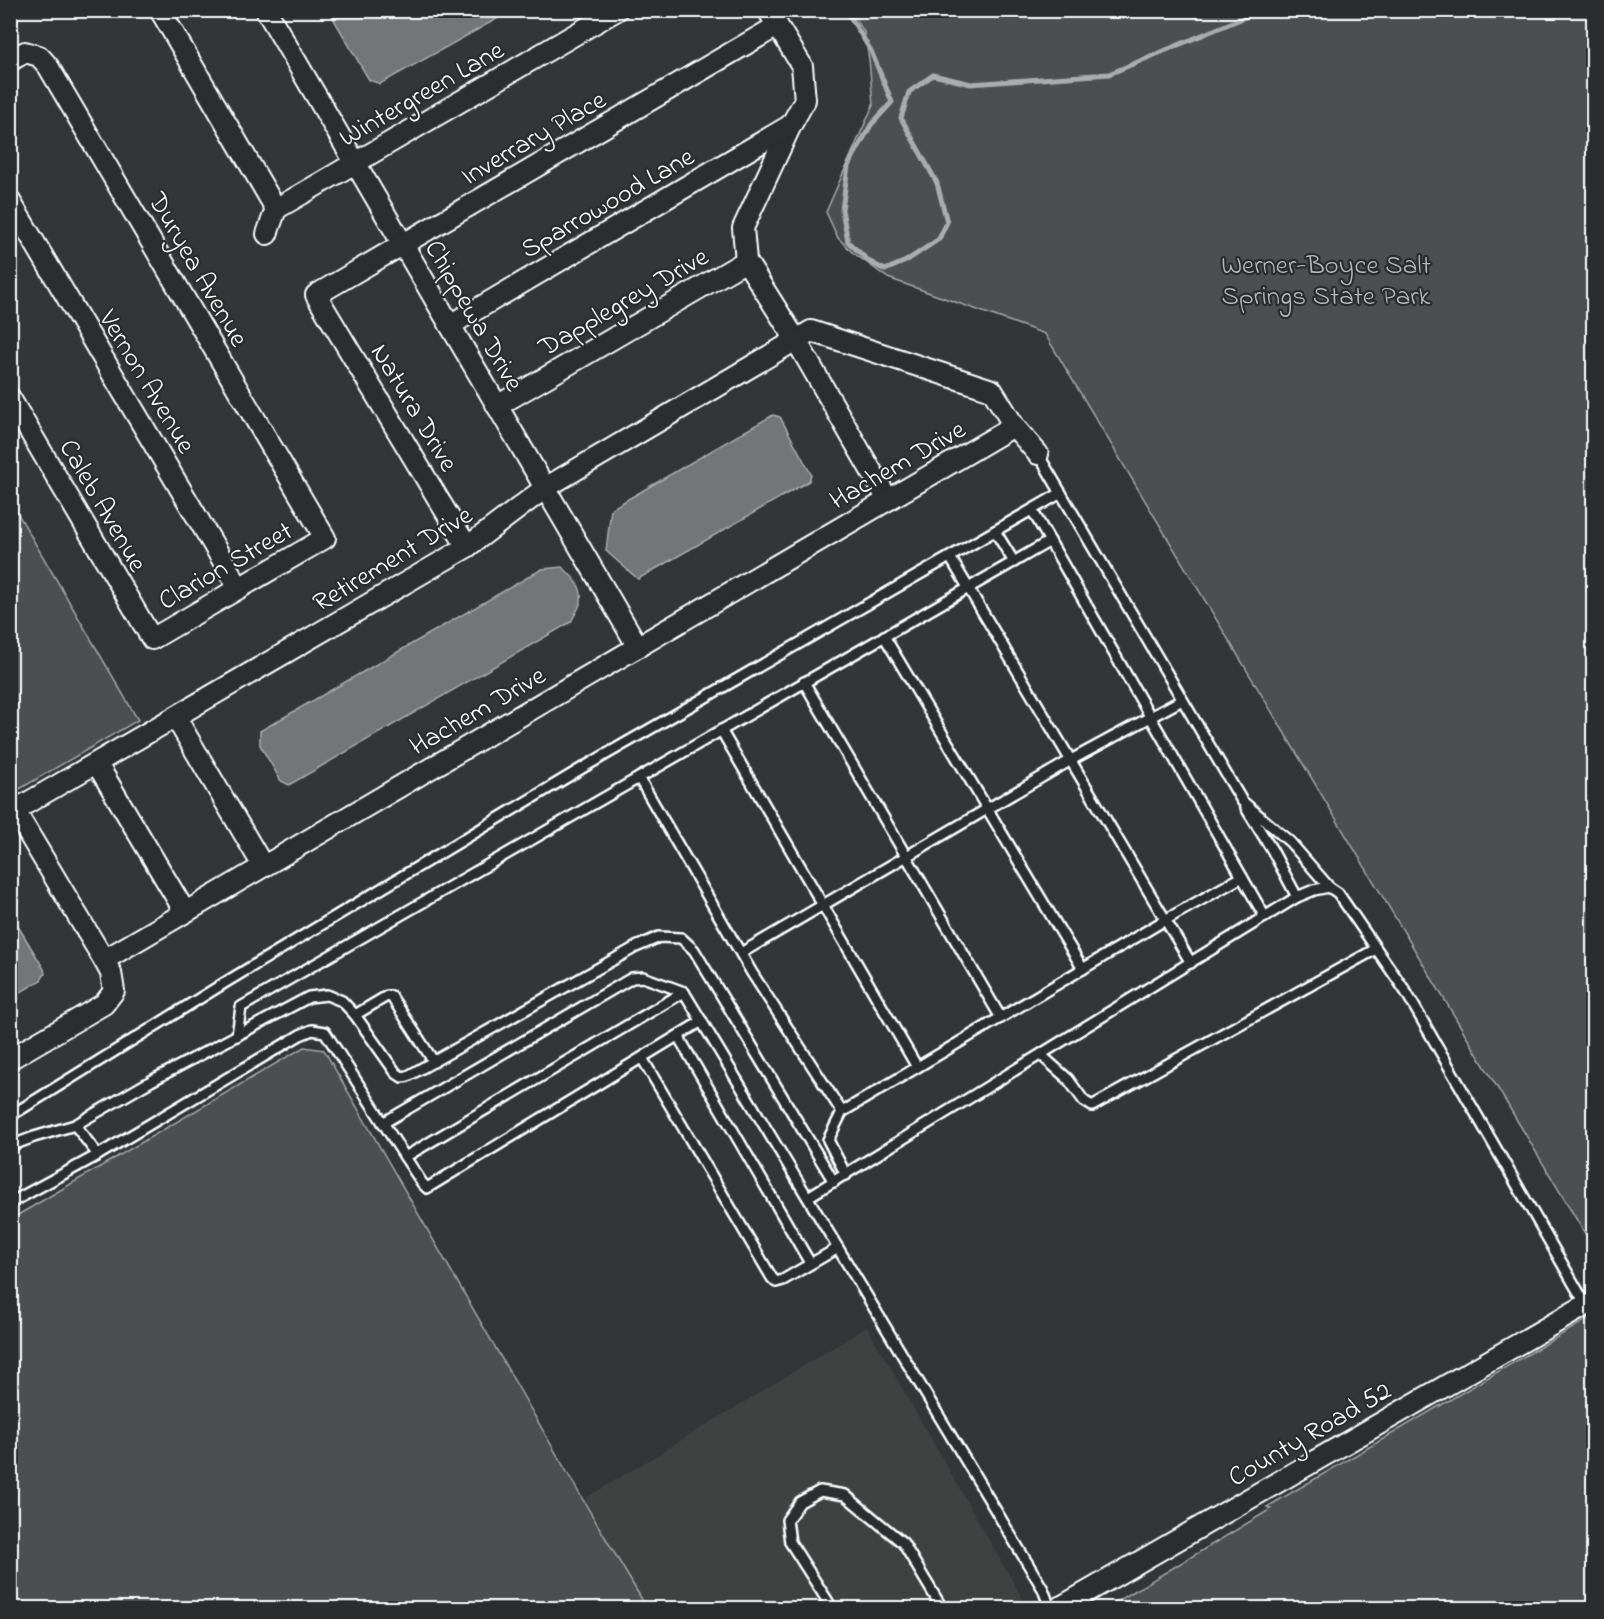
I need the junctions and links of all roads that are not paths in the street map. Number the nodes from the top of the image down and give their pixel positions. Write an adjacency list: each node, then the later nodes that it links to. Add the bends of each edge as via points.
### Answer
1 (160, 10): 9 (street)
2 (266, 10): 7 (street, Chippewa Drive)
3 (617, 10): 7 (street, Wintergreen Lane)
4 (772, 18): 6 (street, via 802,66 805,100); 11 (street, Inverrary Place)
5 (10, 61): 25 (street, Duryea Avenue, via 25,52 39,56 48,66)
6 (791, 125): 12 (street, via 743,228); 14 (street, Sparrowood Lane)
7 (355, 163): 9 (street, Wintergreen Lane); 11 (street, Chippewa Drive)
8 (10, 201): 30 (street, Vernon Avenue)
9 (276, 209): 10 (street)
10 (267, 234)
11 (402, 244): 13 (street, Inverrary Place); 14 (street, Chippewa Drive)
12 (746, 261): 15 (street); 17 (street, Dapplegrey Drive)
13 (316, 295): 27 (street, Natura Drive)
14 (450, 325): 17 (street, Chippewa Drive)
15 (795, 340): 18 (street, Retirement Drive, via 811,331 992,390); 20 (street, Retirement Drive); 22 (street)
16 (10, 398): 33 (street, Caleb Avenue)
17 (497, 406): 20 (street, Chippewa Drive)
18 (1014, 426): 19 (street, Retirement Drive); 22 (street, Hachem Drive)
19 (1038, 454): 21 (lane)
20 (545, 488): 27 (street, Retirement Drive); 34 (street, Chippewa Drive)
21 (1061, 493): 23 (lane); 36 (lane)
22 (888, 500): 34 (street, Hachem Drive)
23 (1032, 510): 24 (lane); 26 (lane)
24 (995, 531): 28 (lane); 29 (lane)
25 (325, 538): 30 (street, Clarion Street)
26 (1050, 541): 29 (lane); 37 (lane)
27 (467, 547): 38 (street, Retirement Drive)
28 (950, 557): 31 (lane); 72 (lane, via 584,767)
29 (1014, 562): 31 (lane)
30 (239, 588): 33 (street, Clarion Street)
31 (969, 588): 32 (lane); 40 (lane)
32 (884, 636): 35 (lane); 44 (lane)
33 (152, 639)
34 (638, 647): 47 (street, Hachem Drive)
35 (804, 682): 39 (lane); 46 (lane)
36 (1182, 700): 37 (lane); 43 (lane)
37 (1150, 716): 40 (lane); 48 (lane)
38 (176, 718): 41 (street, Retirement Drive); 47 (street)
39 (721, 730): 42 (lane); 51 (lane)
40 (1071, 760): 44 (lane); 54 (lane)
41 (97, 764): 45 (street, Retirement Drive); 52 (street)
42 (639, 778): 56 (lane); 64 (lane, via 241,1007)
43 (1242, 801): 49 (lane, via 1290,842); 50 (lane)
44 (987, 810): 46 (lane); 59 (lane)
45 (13, 812): 57 (street)
46 (907, 856): 51 (lane); 62 (lane)
47 (263, 866): 52 (street, Hachem Drive)
48 (1242, 877): 53 (lane); 54 (lane)
49 (1329, 887): 50 (lane); 55 (lane, via 1338,893)
50 (1297, 897): 53 (lane)
51 (823, 905): 56 (lane); 70 (lane)
52 (185, 912): 57 (street, Hachem Drive)
53 (1265, 917): 58 (lane)
54 (1165, 920): 58 (lane); 59 (lane)
55 (1377, 949): 66 (lane, via 1092,1106); 84 (lane, via 1406,992)
56 (741, 953): 71 (lane)
57 (104, 960): 68 (street, via 113,982 110,999)
58 (1191, 963): 66 (lane)
59 (1083, 969): 62 (lane)
60 (684, 992): 63 (lane); 73 (lane, via 643,977 632,978); 77 (lane)
61 (355, 1015): 64 (lane, via 342,1001 327,995 309,997); 69 (lane, via 402,1077); 69 (lane, via 391,996)
62 (1001, 1018): 70 (lane)
63 (702, 1021): 65 (lane); 80 (lane)
64 (237, 1036): 74 (lane)
65 (678, 1036): 67 (lane); 83 (lane)
66 (1041, 1055): 78 (lane)
67 (642, 1058): 77 (lane, via 427,1188); 83 (lane, via 772,1278 776,1282 783,1280)
68 (10, 1059)
69 (434, 1062): 79 (lane, via 636,947 659,937 681,938 694,950)
70 (917, 1067): 71 (lane)
71 (842, 1112): 78 (lane, via 828,1140)
72 (10, 1116)
73 (383, 1124): 76 (lane, via 325,1032 312,1030); 77 (lane)
74 (75, 1125): 75 (lane); 76 (lane)
75 (10, 1146)
76 (98, 1155): 81 (lane)
77 (405, 1157)
78 (846, 1175): 79 (lane)
79 (834, 1182): 80 (lane)
80 (808, 1197): 82 (lane)
81 (10, 1203)
82 (838, 1248): 83 (lane); 87 (lane, via 1043,1589)
83 (810, 1263)
84 (1586, 1305): 88 (street, County Road 52)
85 (832, 1608): 86 (lane, via 790,1542 787,1520 800,1502 820,1491 845,1495 903,1543)
86 (942, 1608)
87 (1050, 1608)
88 (1059, 1608)

